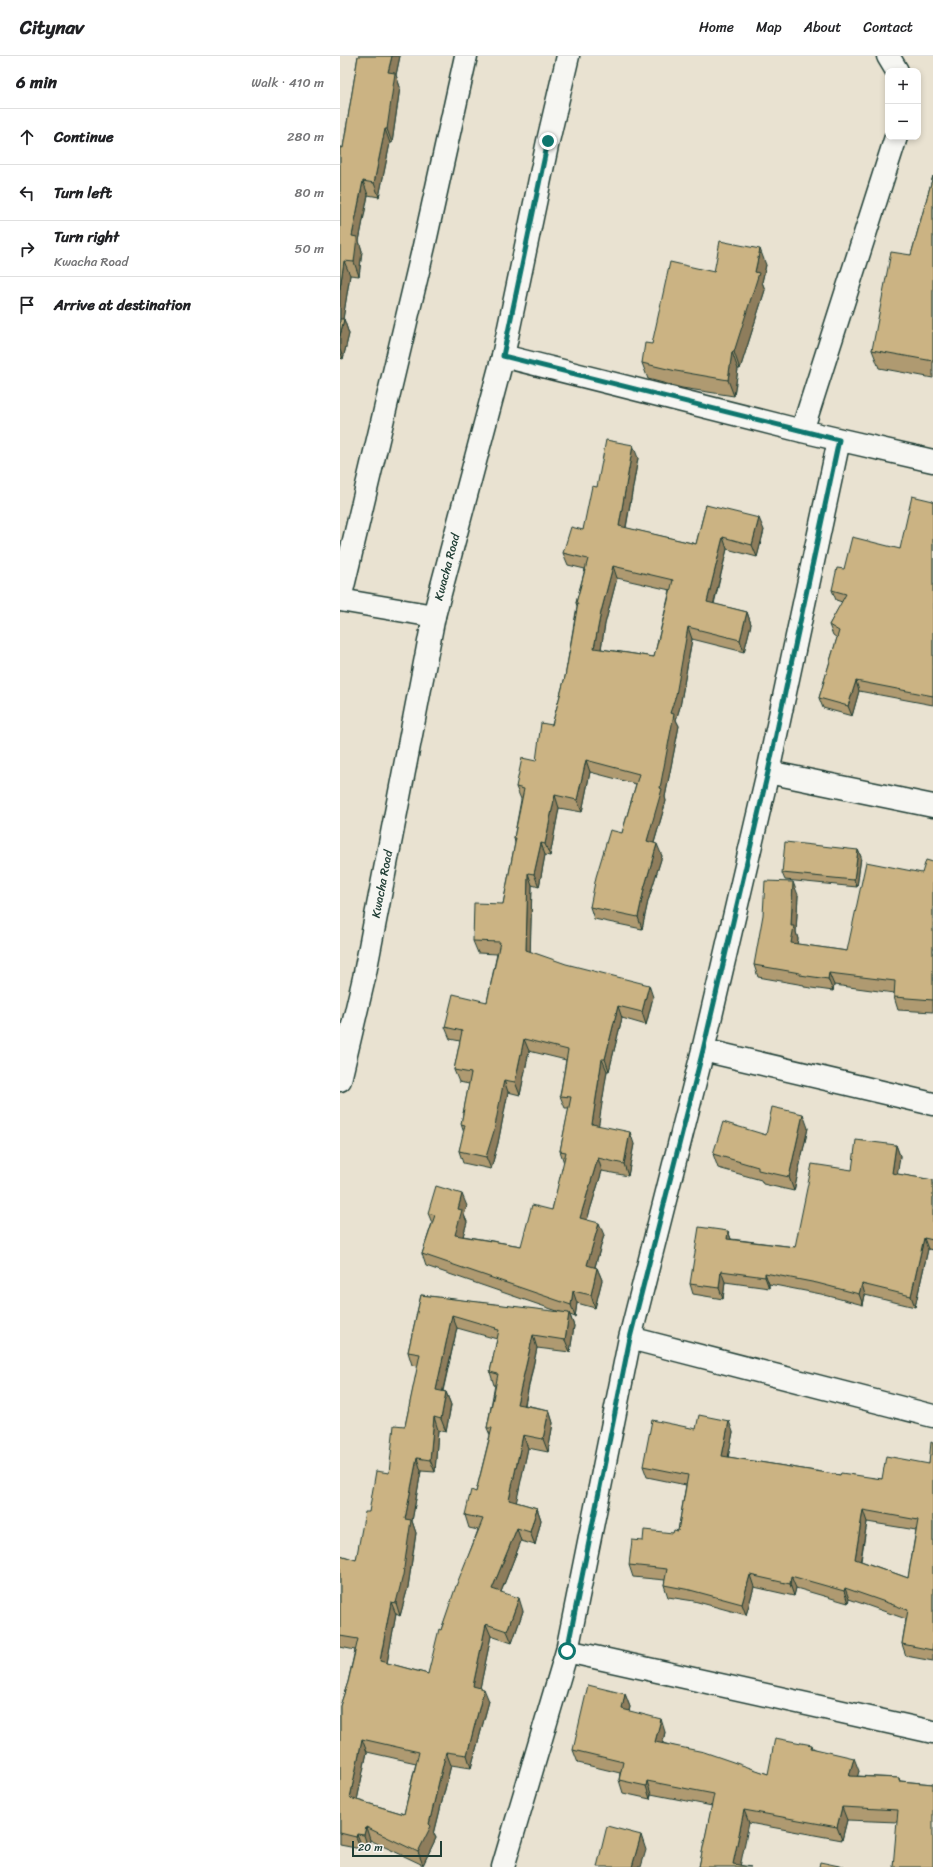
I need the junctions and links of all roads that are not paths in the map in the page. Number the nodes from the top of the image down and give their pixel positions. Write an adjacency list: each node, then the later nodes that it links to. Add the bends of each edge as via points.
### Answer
1 (466, 56): 10 (street, via 424,246)
2 (568, 56): 6 (street, Kwacha Road)
3 (888, 56): 4 (street)
4 (895, 68)
5 (895, 140): 7 (street)
6 (503, 356): 7 (street); 11 (street, Kwacha Road)
7 (802, 430): 8 (street)
8 (839, 440): 9 (street); 12 (street)
9 (933, 461)
10 (340, 599): 11 (street)
11 (434, 616): 15 (street, Kwacha Road, via 364,978)
12 (768, 772): 13 (street); 14 (street)
13 (933, 806)
14 (703, 1050): 16 (street); 17 (street)
15 (340, 1080)
16 (933, 1104)
17 (630, 1338): 18 (street); 19 (street)
18 (933, 1416)
19 (567, 1651): 20 (street); 21 (street)
20 (933, 1732)
21 (503, 1867)

